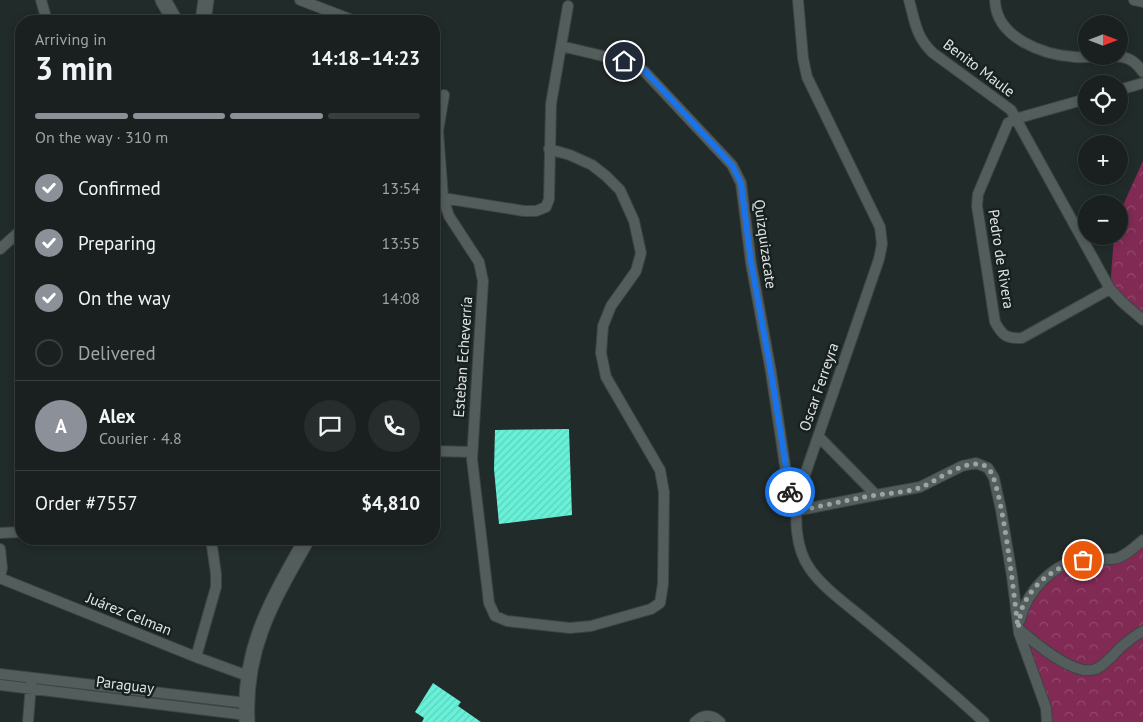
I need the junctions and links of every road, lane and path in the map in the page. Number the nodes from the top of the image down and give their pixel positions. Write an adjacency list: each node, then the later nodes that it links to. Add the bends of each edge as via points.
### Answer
1 (41, 0): 11 (street)
2 (163, 0): 12 (main road)
3 (206, 0): 13 (main road)
4 (300, 0): 14 (street)
5 (798, 0): 30 (street, Oscar Ferreyra, via 806,77 880,227 882,244)
6 (909, 0): 22 (street, Benito Maule, via 924,44 1011,110)
7 (995, 0): 16 (street, via 1000,22 1017,39 1058,55 1077,58 1121,56 1131,60)
8 (1134, 0): 9 (street)
9 (1143, 2)
10 (568, 6): 15 (street)
11 (45, 15)
12 (172, 15)
13 (204, 15)
14 (339, 15)
15 (561, 46): 23 (street, via 551,104); 34 (street, Quizquizacate, via 624,61 644,70 732,165 741,183 790,498)
16 (1143, 72)
17 (1143, 83): 18 (street)
18 (1128, 87)
19 (444, 95): 21 (street, Esteban Echeverría)
20 (1078, 101): 22 (street)
21 (440, 119)
22 (1016, 119): 28 (street, Benito Maule); 28 (street, Pedro de Rivera, via 1008,123 978,194 977,206 995,322 1001,333 1013,339 1022,338)
23 (550, 149): 24 (street, via 550,199 546,207 524,211); 32 (street, Esteban Echeverría, via 592,165 606,176 620,190 634,221 641,253 636,271 611,306 603,326 601,353 606,377 660,470 664,492 660,603 651,609 591,626 570,628 507,621 495,616 489,603 482,556)
24 (440, 198)
25 (440, 201): 32 (street, Esteban Echeverría, via 479,262 483,281)
26 (15, 235): 27 (street)
27 (0, 249)
28 (1110, 289): 29 (street, Benito Maule)
29 (1143, 320)
30 (818, 436): 33 (street); 34 (street, Oscar Ferreyra)
31 (440, 451): 32 (street)
32 (472, 452)
33 (876, 495): 34 (street); 42 (street, via 920,487 962,466 976,463 988,468 994,478 1001,510)
34 (796, 511): 53 (street, Oscar Ferreyra, via 802,554 825,586)
35 (15, 532): 36 (street)
36 (0, 533)
37 (1143, 540): 42 (street, via 1117,558 1068,563 1044,579 1023,606)
38 (211, 545): 44 (street, via 216,587)
39 (304, 545): 46 (main road, via 261,626)
40 (0, 549): 41 (street)
41 (0, 578): 44 (street, Juárez Celman)
42 (1018, 628): 43 (street, via 1062,662 1090,671); 54 (street, via 1046,708)
43 (1143, 631)
44 (196, 657): 46 (street, Juárez Celman)
45 (0, 674): 47 (street, Paraguay)
46 (248, 676): 49 (main road)
47 (31, 683): 48 (street, Paraguay); 49 (street, Paraguay); 50 (street)
48 (0, 685)
49 (247, 714)
50 (28, 722)
51 (695, 722): 52 (street, via 712,716)
52 (720, 722)
53 (984, 722)
54 (1047, 722)

